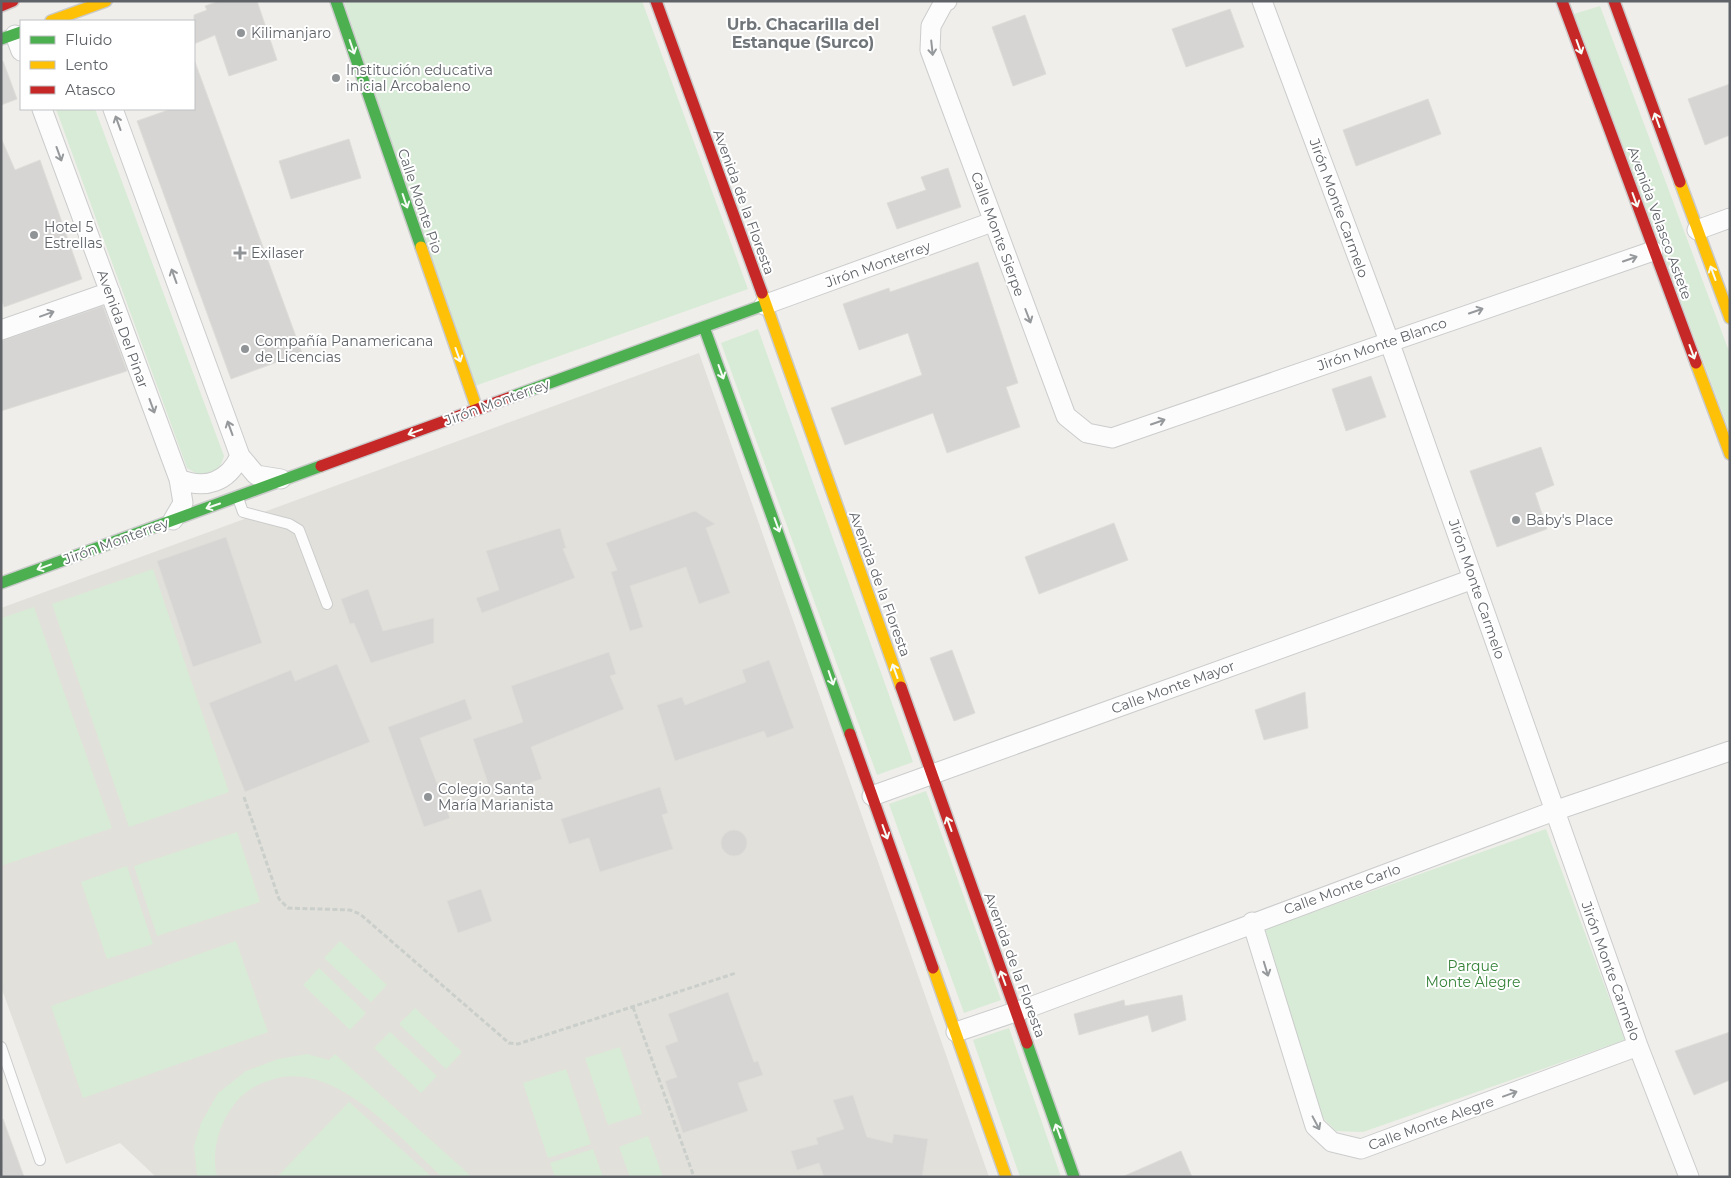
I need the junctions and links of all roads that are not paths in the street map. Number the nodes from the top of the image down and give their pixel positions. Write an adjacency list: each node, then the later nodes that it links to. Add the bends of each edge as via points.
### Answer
1 (106, 1): 9 (street)
2 (336, 1): 23 (street, Calle Monte Pio, one-way to 23)
3 (656, 1): 18 (street, Avenida de la Floresta)
4 (1262, 1): 22 (street, Jirón Monte Carmelo)
5 (1579, 1): 8 (street)
6 (1614, 1): 15 (street, one-way to 6)
7 (945, 2): 14 (street, Calle Monte Sierpe, one-way to 14, via 932,26 930,50)
8 (1563, 4): 16 (street, Avenida Velasco Astete, one-way to 16)
9 (79, 16): 10 (street)
10 (57, 20)
11 (42, 110): 17 (street, Avenida Del Pinar, one-way to 17)
12 (113, 110): 26 (street, one-way to 12)
13 (1730, 218): 15 (street)
14 (992, 222): 18 (street, Jirón Monterrey); 24 (street, Calle Monte Sierpe, one-way to 24, via 1066,416 1087,433)
15 (1697, 230): 19 (street, one-way to 15)
16 (1653, 251): 22 (street, Jirón Monte Blanco, one-way to 16); 25 (street, Avenida Velasco Astete, one-way to 25)
17 (110, 292): 21 (street, one-way to 17); 27 (street, Avenida Del Pinar, one-way to 27)
18 (764, 305): 20 (street, Jirón Monterrey); 35 (street, Avenida de la Floresta, one-way to 18)
19 (1730, 318)
20 (704, 327): 23 (street, Jirón Monterrey); 36 (street, one-way to 36)
21 (1, 330)
22 (1389, 341): 24 (street, Jirón Monte Blanco, one-way to 22); 31 (street, Jirón Monte Carmelo)
23 (477, 409): 28 (street, Jirón Monterrey, one-way to 28)
24 (1112, 438)
25 (1730, 454)
26 (240, 456): 27 (street, via 235,467 215,482 190,484); 28 (street, via 256,475)
27 (179, 479): 30 (street, Avenida Del Pinar, via 183,503)
28 (285, 479): 29 (street, Jirón Monterrey)
29 (238, 498): 30 (street, Jirón Monterrey, one-way to 30); 33 (lane, via 243,512 289,524 299,530)
30 (173, 520): 32 (street, Jirón Monterrey, one-way to 32)
31 (1473, 579): 35 (street, Calle Monte Mayor); 37 (street, Jirón Monte Carmelo)
32 (1, 583)
33 (327, 604)
34 (1730, 751): 37 (street, Calle Monte Carlo)
35 (931, 774): 36 (street, Calle Monte Mayor); 39 (street, Avenida de la Floresta, one-way to 35)
36 (872, 796): 40 (street, one-way to 40)
37 (1554, 811): 38 (street, Calle Monte Carlo); 41 (street, Jirón Monte Carmelo)
38 (1252, 922): 39 (street, Calle Monte Carlo); 41 (street, Calle Monte Alegre, one-way to 41, via 1315,1126 1332,1142 1361,1149)
39 (1015, 1011): 40 (street, Calle Monte Carlo); 45 (street, Avenida de la Floresta, one-way to 39)
40 (956, 1032): 44 (street)
41 (1638, 1046): 46 (street, Jirón Monte Carmelo)
42 (1, 1048): 43 (lane)
43 (40, 1160)
44 (1006, 1177)
45 (1074, 1177)
46 (1689, 1177)

